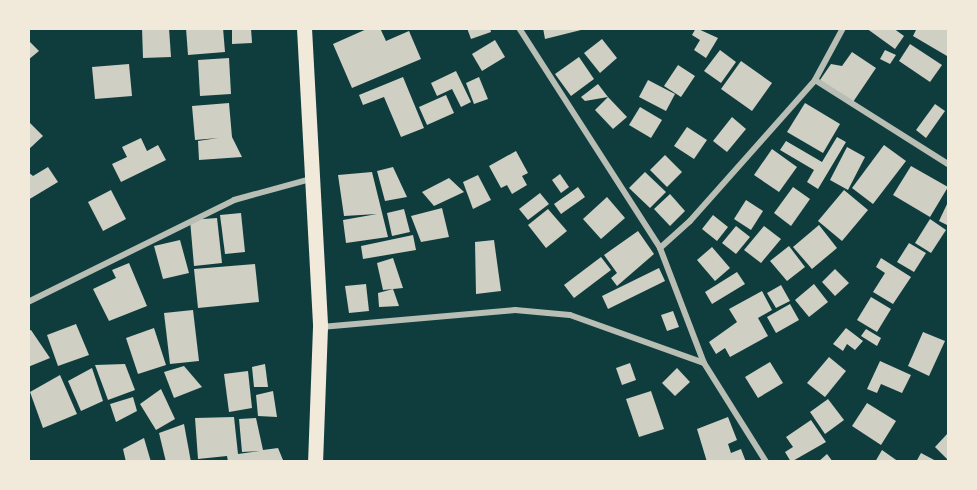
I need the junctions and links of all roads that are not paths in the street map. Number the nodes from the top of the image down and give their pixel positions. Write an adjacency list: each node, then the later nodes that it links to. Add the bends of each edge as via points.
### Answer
1 (304, 28): 6 (main road)
2 (519, 28): 7 (street)
3 (843, 28): 4 (street)
4 (815, 80): 5 (street); 7 (street, via 690,221)
5 (948, 164)
6 (312, 179): 8 (street, via 234,200); 9 (main road)
7 (660, 248): 10 (street)
8 (28, 302)
9 (320, 327): 10 (street, via 515,310 570,315); 11 (main road)
10 (704, 363): 12 (street)
11 (315, 462)
12 (766, 462)

